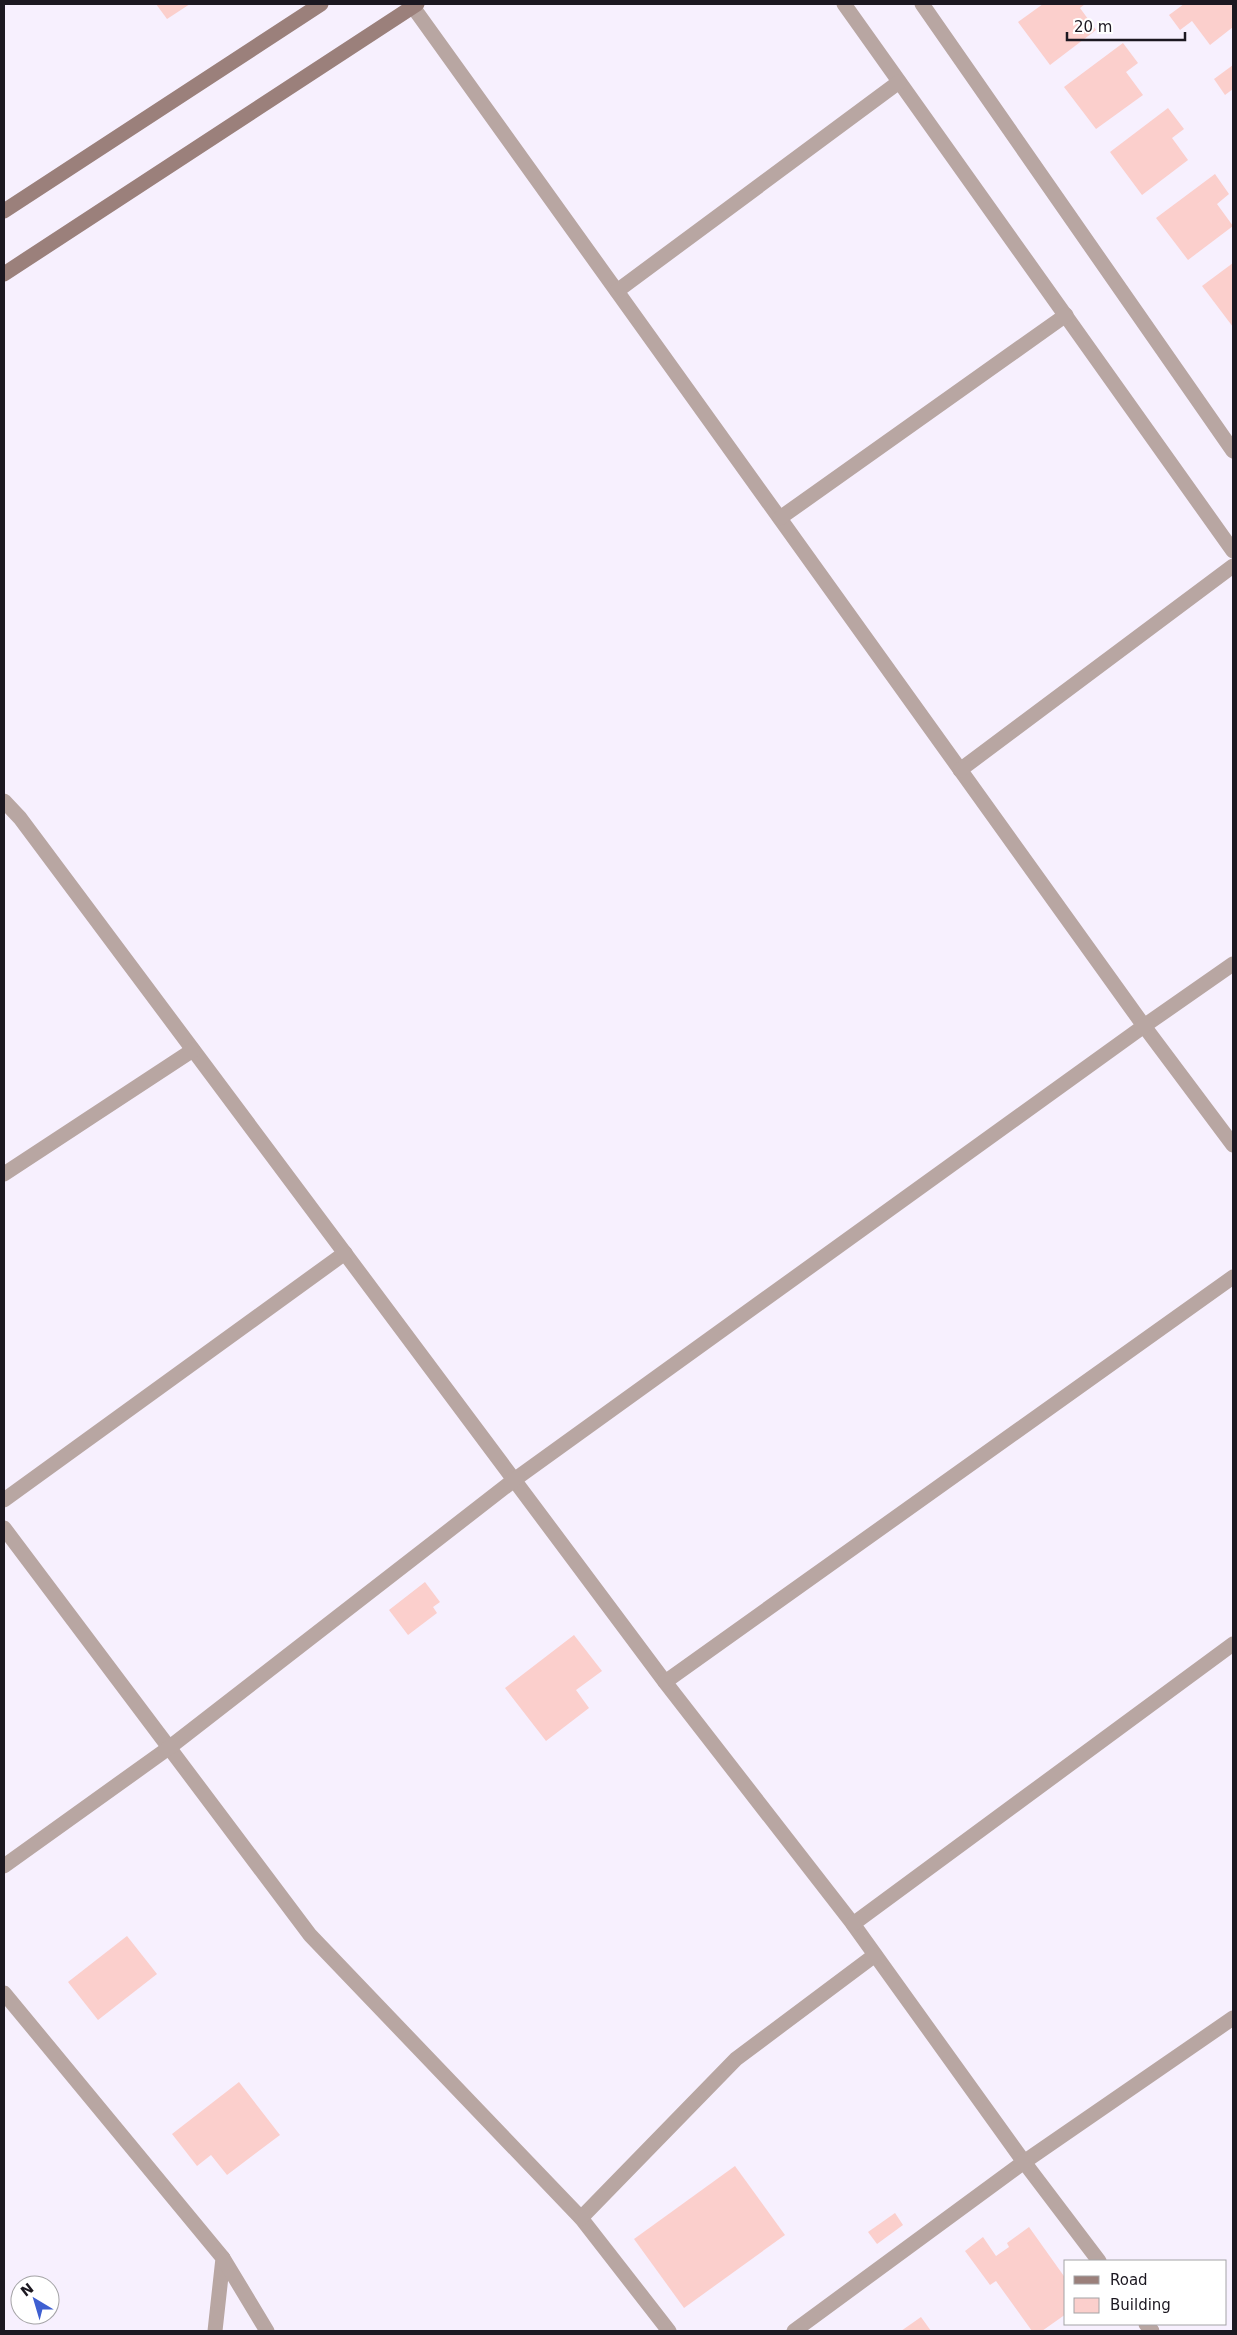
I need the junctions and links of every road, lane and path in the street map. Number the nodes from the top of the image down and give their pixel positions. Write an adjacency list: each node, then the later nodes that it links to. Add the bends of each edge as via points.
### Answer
1 (321, 4): 6 (street)
2 (844, 4): 5 (street)
3 (922, 4): 10 (street)
4 (415, 5): 7 (street); 8 (street)
5 (900, 82): 8 (street); 9 (street)
6 (4, 211)
7 (4, 274)
8 (617, 291): 11 (street)
9 (1066, 315): 11 (street); 12 (street)
10 (1233, 450)
11 (780, 518): 14 (street)
12 (1233, 551)
13 (1233, 566): 14 (street)
14 (960, 770): 17 (street)
15 (4, 801): 18 (street)
16 (1233, 964): 17 (street)
17 (1144, 1026): 19 (street); 23 (street)
18 (193, 1050): 20 (street); 21 (street)
19 (1233, 1145)
20 (4, 1174)
21 (345, 1253): 23 (street); 24 (street)
22 (1233, 1278): 27 (street)
23 (514, 1480): 27 (street); 28 (street)
24 (4, 1500)
25 (4, 1528): 28 (street)
26 (1233, 1644): 30 (street)
27 (665, 1682): 30 (street)
28 (170, 1748): 29 (street); 35 (street, via 310,1935)
29 (4, 1866)
30 (853, 1924): 31 (street)
31 (875, 1955): 34 (street); 35 (street, via 736,2059)
32 (4, 1992): 36 (street)
33 (1233, 2018): 34 (street)
34 (1024, 2162): 37 (street); 41 (street)
35 (582, 2218): 40 (street)
36 (223, 2258): 38 (street); 39 (street)
37 (1097, 2260)
38 (216, 2331)
39 (268, 2331)
40 (670, 2331)
41 (794, 2331)

